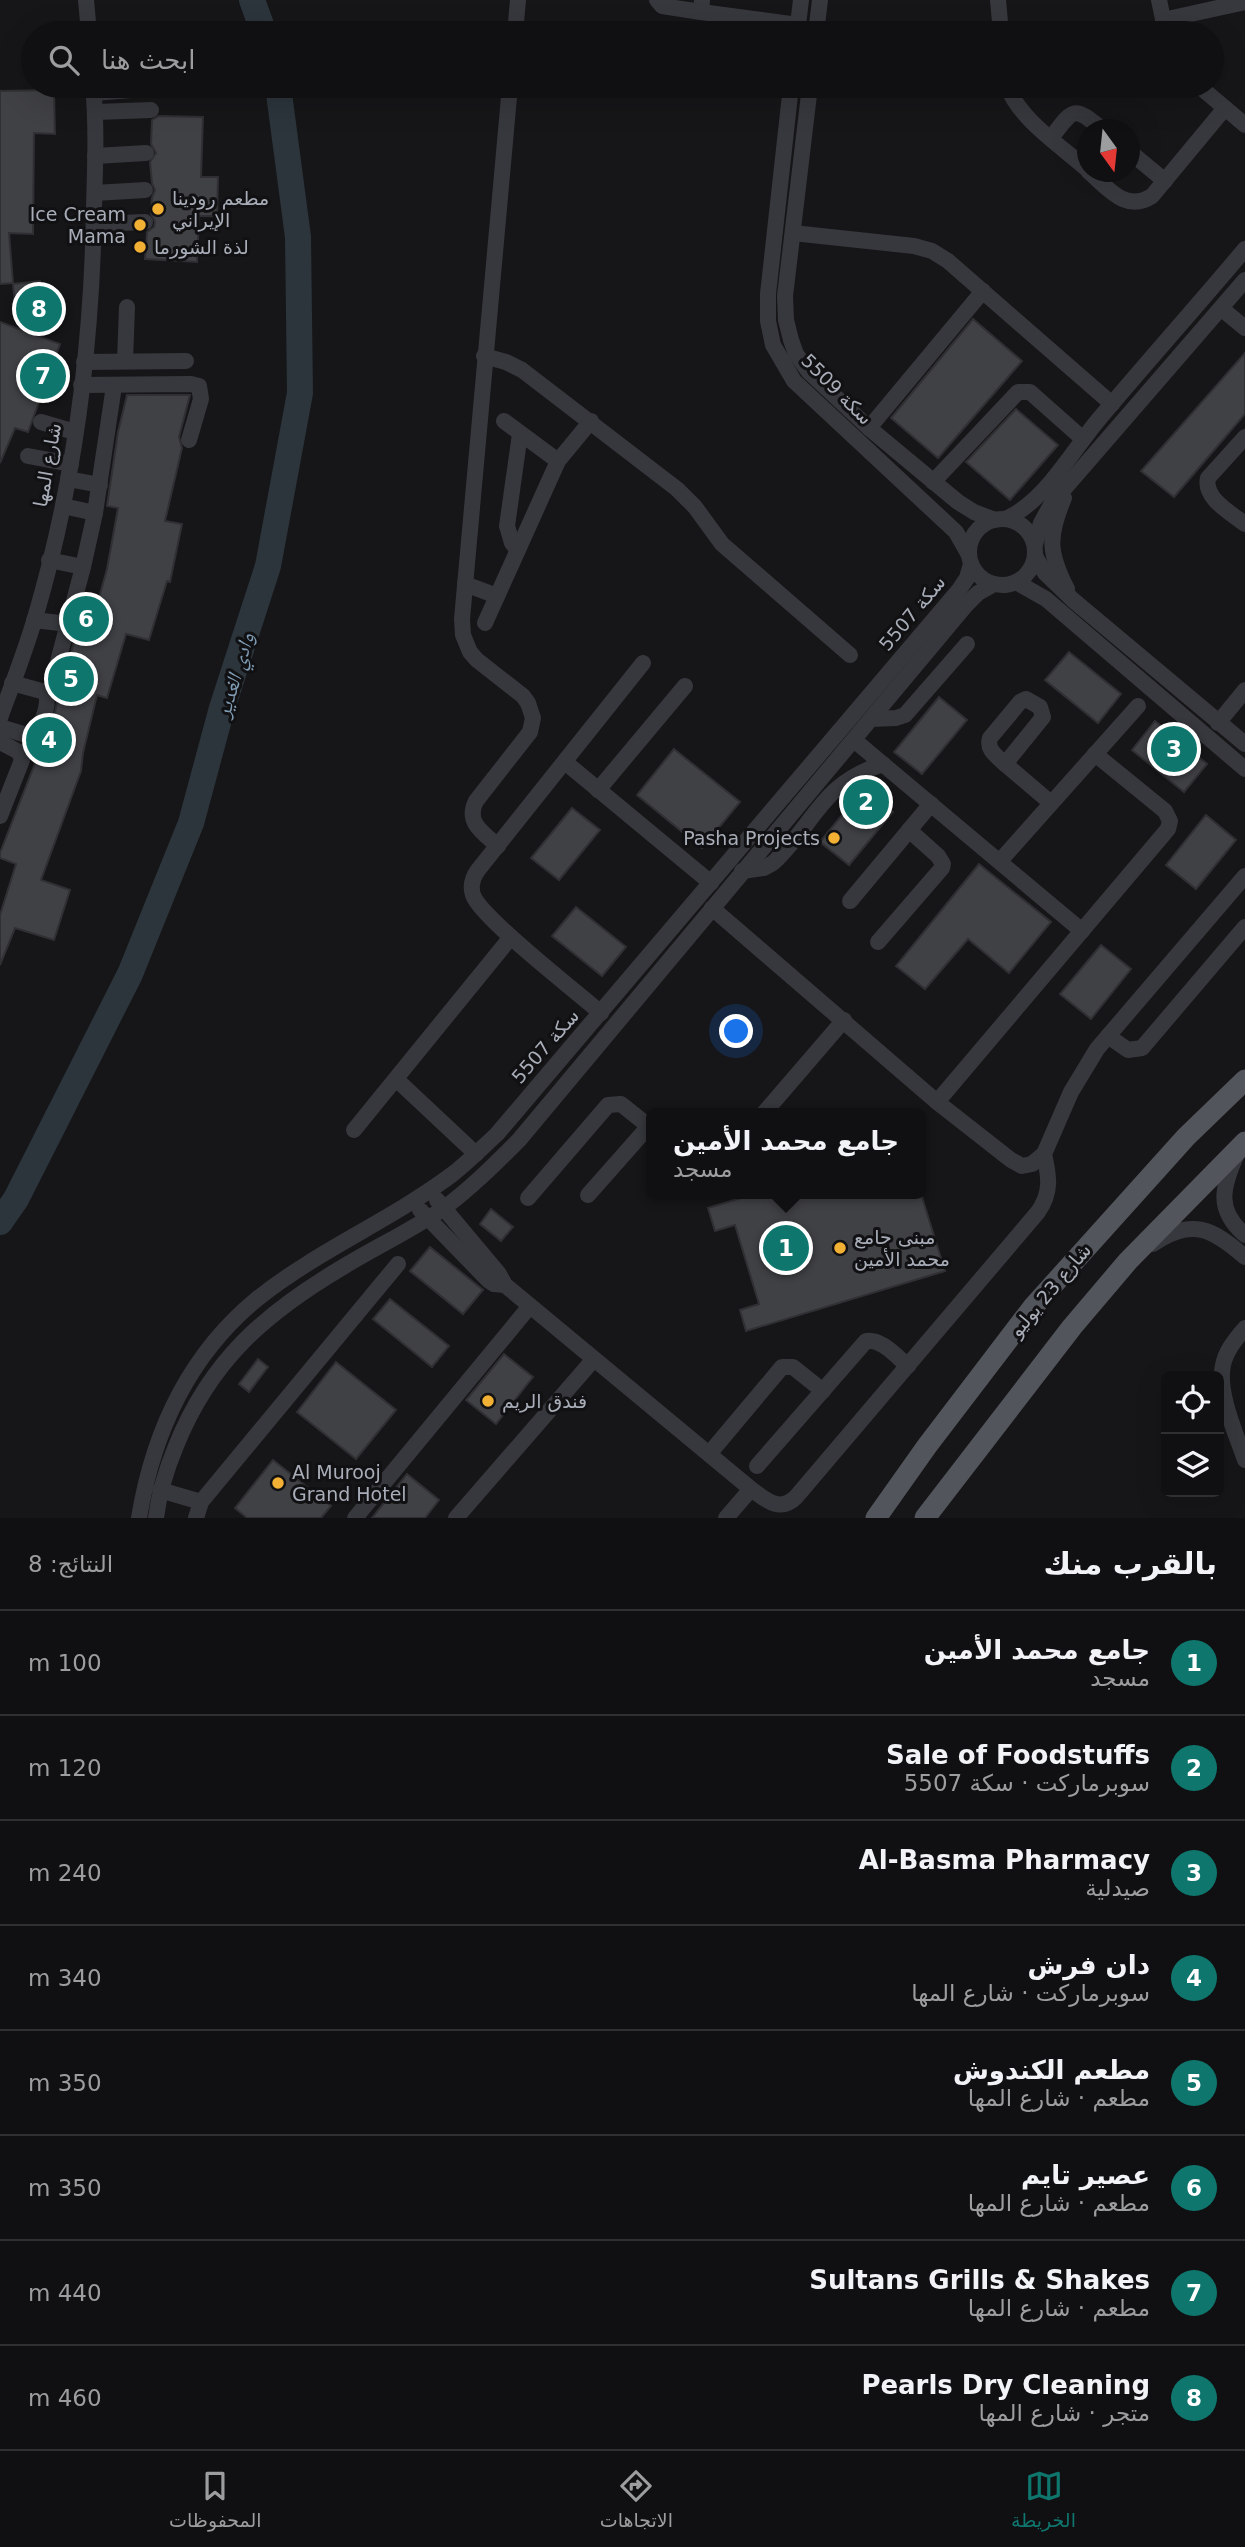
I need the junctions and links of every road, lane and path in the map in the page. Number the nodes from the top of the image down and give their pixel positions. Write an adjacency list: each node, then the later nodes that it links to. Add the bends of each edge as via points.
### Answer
1 (86, 0): 10 (street)
2 (518, 0): 11 (street)
3 (657, 0): 9 (street, via 662,6)
4 (801, 0): 13 (street)
5 (820, 0): 14 (street)
6 (998, 0): 15 (street)
7 (1159, 0): 16 (street)
8 (1245, 2): 17 (street)
9 (701, 6): 12 (street)
10 (88, 21)
11 (516, 21)
12 (764, 21)
13 (799, 21)
14 (817, 21)
15 (1000, 21)
16 (1164, 21)
17 (1184, 21)
18 (95, 98): 26 (street, شارع المها)
19 (509, 98): 47 (street)
20 (790, 98): 75 (street, سكة 5509, via 768,294 773,345 794,381 956,532)
21 (809, 98): 40 (street, سكة 5509)
22 (1013, 98): 29 (street)
23 (1213, 98): 24 (street)
24 (1225, 108): 28 (street); 34 (street)
25 (151, 110): 26 (street)
26 (96, 112): 31 (street, شارع المها)
27 (1091, 119): 29 (street, via 1076,112 1069,115)
28 (1245, 125)
29 (1051, 138): 32 (street)
30 (146, 153): 31 (street)
31 (95, 156): 37 (street, شارع المها)
32 (1077, 161)
33 (1140, 161): 34 (street)
34 (1165, 181): 35 (street, via 1152,196 1132,202)
35 (1101, 182)
36 (145, 190): 37 (street)
37 (95, 193): 39 (street, شارع المها)
38 (145, 222): 39 (street)
39 (94, 224): 49 (street, شارع المها)
40 (793, 233): 43 (street, via 924,248); 57 (street, سكة 5509, via 785,296 794,347 809,372)
41 (1245, 249): 53 (street)
42 (1245, 280): 45 (street)
43 (983, 291): 53 (street); 57 (street)
44 (127, 307): 50 (street)
45 (1222, 309): 46 (street); 66 (street)
46 (1245, 328)
47 (484, 356): 55 (street, via 514,365); 79 (street)
48 (186, 361): 50 (street)
49 (83, 362): 50 (street); 51 (street, شارع المها)
50 (125, 362)
51 (81, 385): 52 (street); 58 (street, شارع المها)
52 (114, 386): 62 (street, via 199,386 201,399); 68 (street)
53 (1112, 404): 61 (street)
54 (504, 421): 59 (street)
55 (591, 421): 64 (street); 87 (street, via 677,489 722,544)
56 (41, 422): 58 (street)
57 (869, 428): 67 (street, سكة 5509)
58 (75, 432): 65 (street, شارع المها)
59 (520, 433): 64 (street); 73 (street, via 507,526)
60 (1245, 437): 72 (street, via 1206,484 1213,497)
61 (1083, 439): 67 (street, via 1030,392 1018,392); 71 (street, via 1032,502)
62 (189, 440)
63 (28, 456): 65 (street)
64 (558, 461): 73 (street)
65 (69, 471): 68 (street); 69 (street, شارع المها)
66 (1070, 481): 74 (street, via 1046,513); 82 (street, via 1055,518 1051,548)
67 (933, 482): 71 (street, سكة 5509, via 965,507)
68 (100, 485): 70 (street)
69 (62, 506): 70 (street); 76 (street, شارع المها)
70 (94, 513): 77 (street)
71 (1000, 519): 74 (street, via 1024,527); 75 (street, via 986,523 973,536)
72 (1245, 524)
73 (518, 550): 81 (street)
74 (1035, 550): 78 (street, via 1026,576); 82 (street, via 1045,573)
75 (970, 559): 80 (street, via 984,580); 114 (street, سكة 5507, via 967,578 959,590)
76 (49, 560): 77 (street); 83 (street, شارع المها)
77 (83, 567): 85 (street)
78 (1016, 582): 80 (street); 105 (street, via 1046,599)
79 (465, 584): 81 (street); 111 (street, via 462,627 466,643 477,660 523,696 533,718 530,732 472,810 474,824)
80 (993, 584): 95 (street, سكة 5507, via 966,605)
81 (497, 596): 84 (street)
82 (1073, 600): 96 (street)
83 (34, 620): 85 (street); 90 (street, شارع المها)
84 (485, 623)
85 (68, 624): 89 (street)
86 (967, 645): 95 (street, via 905,715)
87 (850, 655)
88 (643, 663): 102 (street)
89 (56, 669)
90 (9, 675): 94 (street, شارع المها); 97 (street, via 46,692 48,700 33,737)
91 (685, 686): 106 (street)
92 (1245, 690): 96 (street)
93 (1138, 706): 101 (street)
94 (0, 718)
95 (871, 719): 98 (street, سكة 5507)
96 (1218, 723): 100 (street)
97 (0, 727)
98 (854, 740): 103 (street); 113 (street, سكة 5507)
99 (0, 742): 109 (street, via 19,752 22,760)
100 (1245, 744)
101 (1095, 754): 107 (street); 119 (street, via 1165,811 1169,825)
102 (565, 762): 106 (street); 111 (street)
103 (883, 764): 108 (street); 113 (street, via 856,774 834,790 773,863)
104 (1005, 764): 107 (street)
105 (1245, 769)
106 (598, 790): 114 (street)
107 (1051, 803): 112 (street)
108 (931, 804): 110 (street); 112 (street)
109 (0, 816)
110 (909, 830): 116 (street); 121 (street, via 938,856 942,868)
111 (498, 846): 120 (street, via 475,875 472,888 476,901)
112 (1000, 861): 119 (street)
113 (742, 871): 117 (street, سكة 5507)
114 (711, 883): 122 (street, سكة 5507)
115 (1243, 885): 124 (street)
116 (850, 901)
117 (712, 908): 123 (street); 139 (street, سكة 5507, via 519,1140)
118 (1245, 927): 124 (street, via 1142,1048 1128,1050)
119 (1082, 931): 127 (street)
120 (511, 937): 122 (street); 125 (street)
121 (878, 942)
122 (601, 1013): 133 (street, سكة 5507)
123 (844, 1020): 127 (street); 128 (street)
124 (1108, 1036): 134 (street, via 1079,1077)
125 (396, 1079): 130 (street); 133 (street)
126 (1245, 1080): 162 (main road, شارع 23 يوليو, via 1186,1137 1033,1307)
127 (937, 1102): 134 (street, via 1016,1163 1032,1164)
128 (768, 1108)
129 (646, 1124): 137 (street, via 621,1104 608,1105)
130 (354, 1130)
131 (646, 1131): 136 (street)
132 (1242, 1145): 141 (street, via 1224,1184 1223,1198 1233,1223); 143 (main road)
133 (476, 1154): 135 (street, سكة 5507)
134 (1044, 1154): 149 (street, via 1049,1180 1045,1202)
135 (429, 1189): 138 (street, سكة 5507); 139 (street)
136 (588, 1195)
137 (527, 1198)
138 (412, 1200): 140 (street); 157 (street, سكة 5507, via 289,1276 228,1326 181,1389 164,1424)
139 (443, 1209): 140 (street, سكة 5507); 145 (street)
140 (426, 1219): 145 (street, via 488,1280); 155 (street, سكة 5507, via 308,1288 250,1332 225,1359 186,1420)
141 (1245, 1236)
142 (1245, 1257): 143 (street, via 1220,1236 1193,1228 1166,1235)
143 (1128, 1261): 163 (main road)
144 (398, 1264): 156 (street)
145 (505, 1285): 146 (street)
146 (530, 1307): 148 (street); 159 (street)
147 (1245, 1328): 152 (street, via 1228,1350 1222,1378)
148 (594, 1359): 151 (street); 160 (street)
149 (908, 1366): 150 (street, via 870,1339); 154 (street, via 791,1503 775,1505)
150 (823, 1391): 151 (street, via 793,1367 782,1367); 153 (street)
151 (709, 1454): 154 (street)
152 (1245, 1460)
153 (758, 1466)
154 (751, 1489): 161 (street)
155 (160, 1490): 156 (street); 158 (street, سكة 5507)
156 (198, 1510)
157 (139, 1518)
158 (156, 1518)
159 (355, 1518)
160 (456, 1518)
161 (726, 1518)
162 (876, 1518)
163 (925, 1518)

